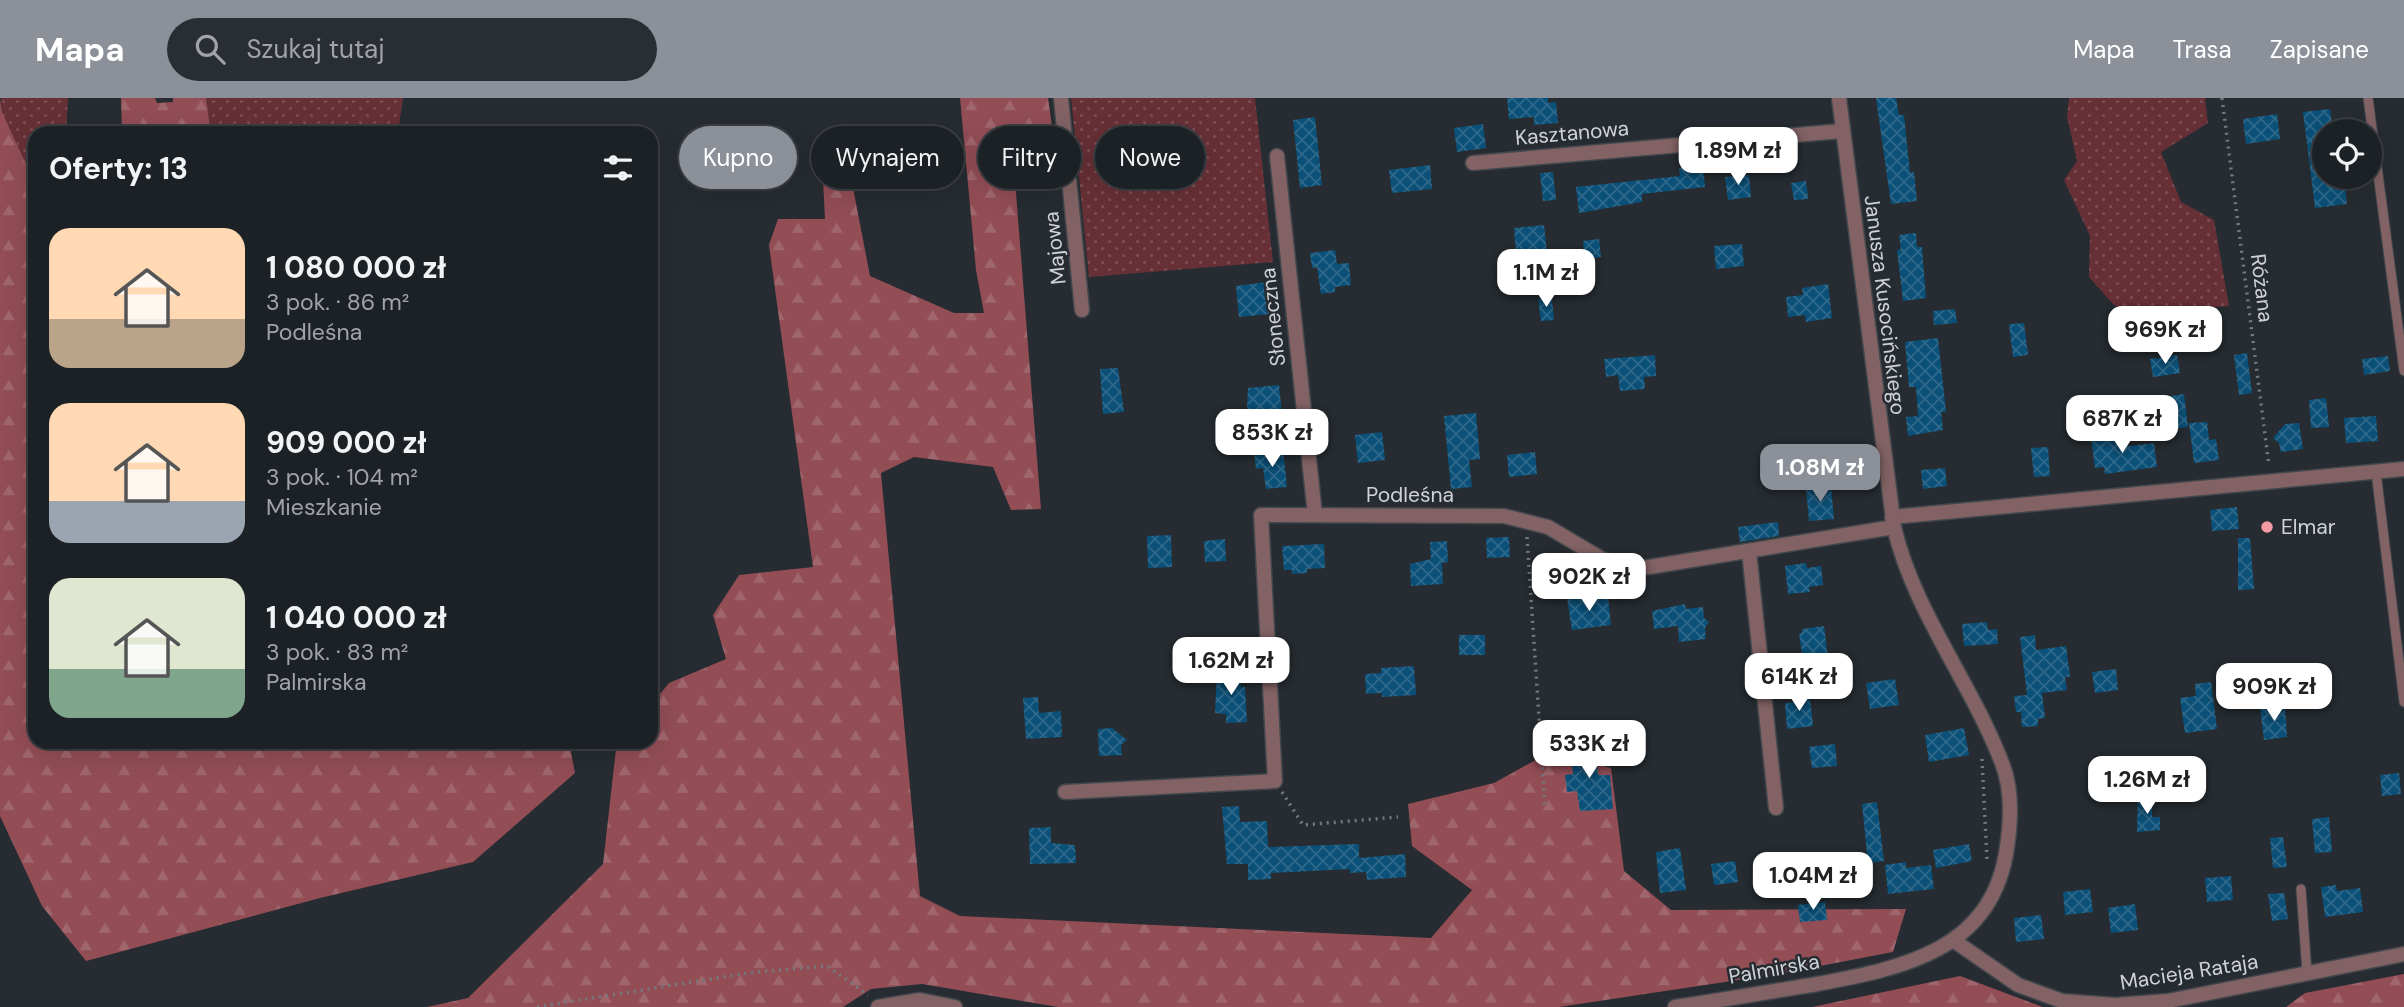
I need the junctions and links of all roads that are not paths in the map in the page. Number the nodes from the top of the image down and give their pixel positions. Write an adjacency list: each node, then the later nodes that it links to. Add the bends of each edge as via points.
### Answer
1 (1060, 98): 7 (street, Majowa)
2 (1839, 98): 4 (street, Janusza Kusocińskiego)
3 (2368, 98): 8 (lane)
4 (1842, 131): 6 (street, Kasztanowa); 12 (street, Janusza Kusocińskiego)
5 (1277, 156): 11 (street, Słoneczna)
6 (1473, 163)
7 (1082, 310)
8 (2404, 372)
9 (2404, 469): 10 (street, Podleśna)
10 (2376, 472): 12 (street, Podleśna); 14 (lane)
11 (1315, 515): 13 (street, Podleśna, via 1504,516 1548,527 1602,559 1627,568); 15 (street, Podleśna, via 1261,515 1275,781)
12 (1893, 522): 13 (street, Podleśna); 18 (street, Janusza Kusocińskiego, via 1912,585 2004,766 2011,821 2004,867 1986,905)
13 (1749, 551): 16 (street)
14 (2403, 702)
15 (1065, 792)
16 (1776, 808)
17 (2301, 889): 21 (lane)
18 (1953, 940): 20 (street, Janusza Kusocińskiego, via 1922,959); 21 (street, Macieja Rataja, via 2018,985 2062,1001 2115,1005 2168,1000)
19 (2404, 954): 21 (street, Macieja Rataja)
20 (1880, 972): 24 (street, Palmirska)
21 (2307, 972)
22 (880, 1006): 23 (street, via 920,1000)
23 (955, 1007)
24 (1675, 1007)

